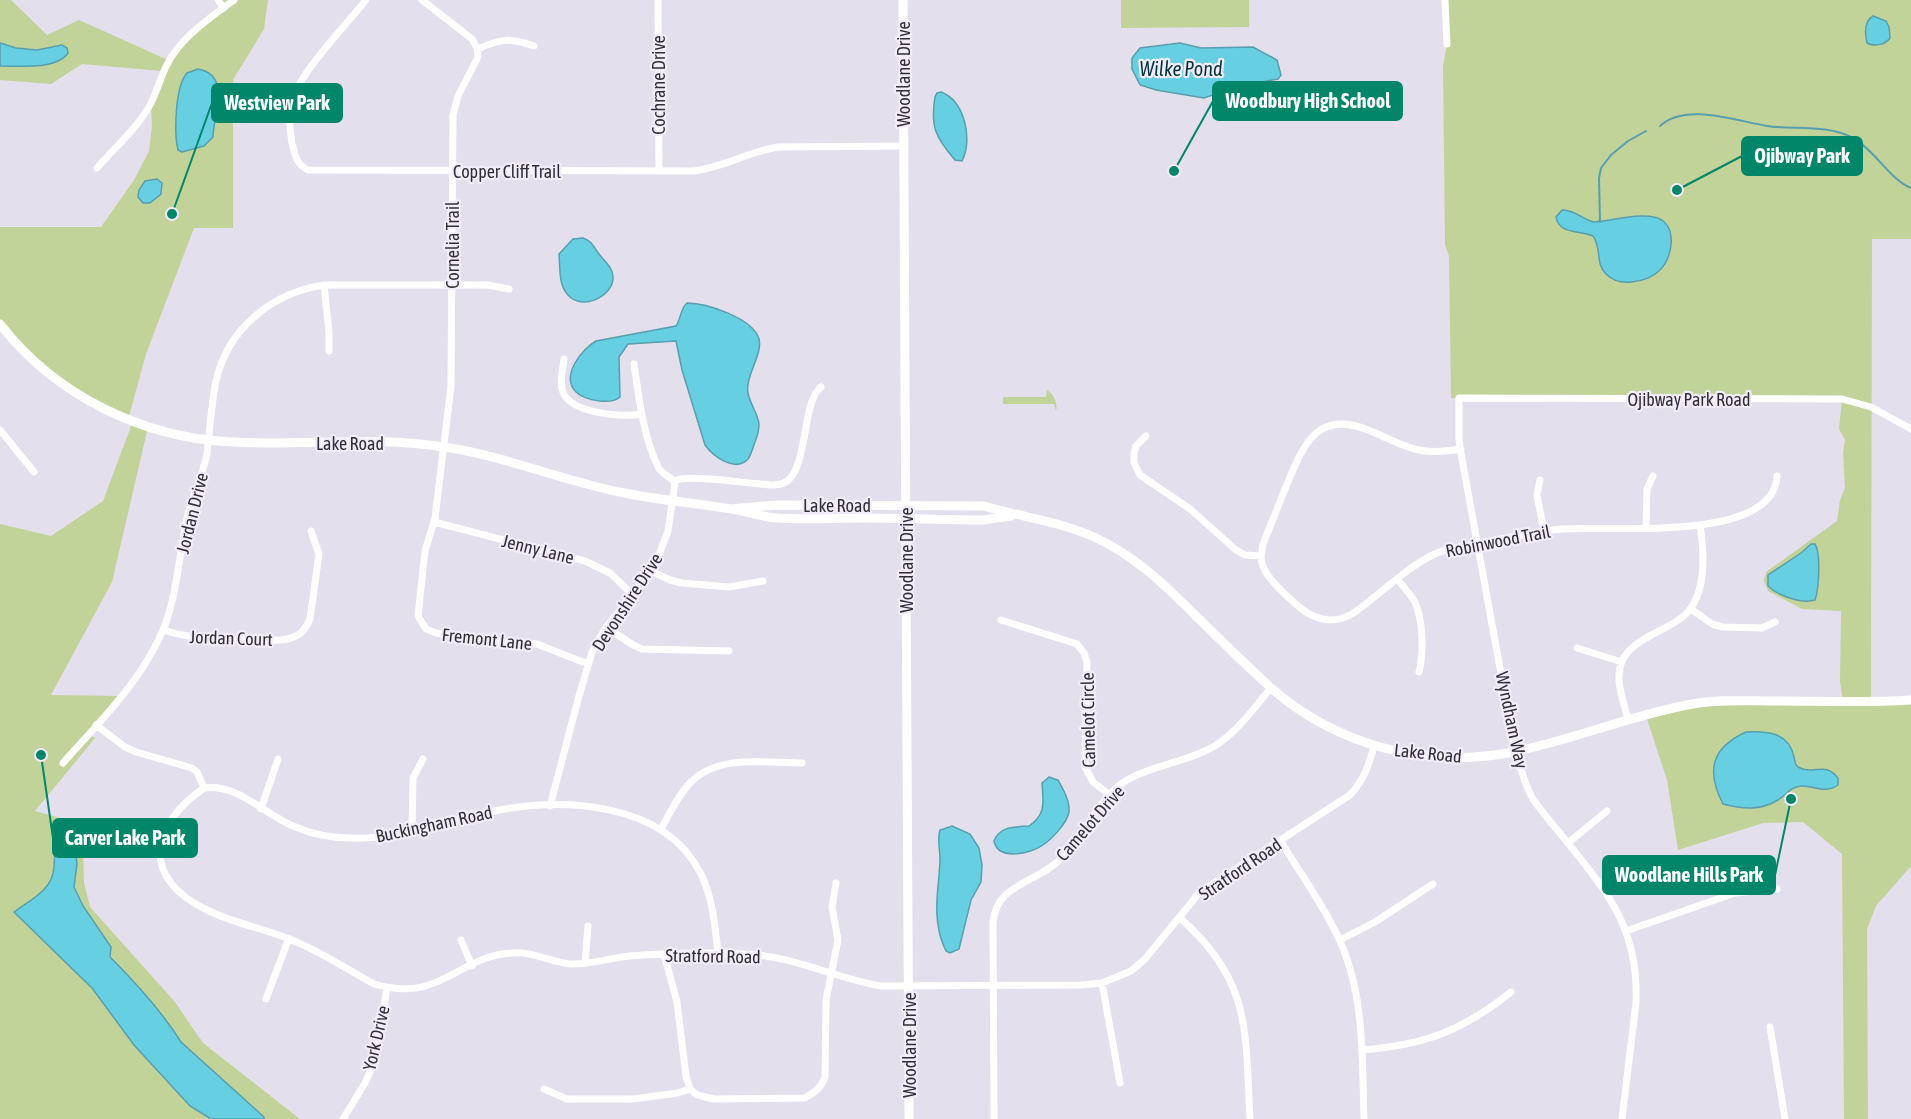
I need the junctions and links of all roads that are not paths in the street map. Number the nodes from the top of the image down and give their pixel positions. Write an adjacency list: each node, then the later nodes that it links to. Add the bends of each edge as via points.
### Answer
1 (218, 0): 8 (street)
2 (234, 0): 8 (street)
3 (366, 0): 14 (street, Copper Cliff Trail, via 296,89 290,118 296,159 311,170)
4 (422, 0): 11 (street, via 472,39)
5 (658, 0): 15 (street, Cochrane Drive)
6 (903, 0): 12 (street, Woodlane Drive)
7 (1445, 0): 9 (street)
8 (224, 8): 13 (street, via 175,51 144,114)
9 (1447, 44)
10 (534, 46): 11 (street, via 504,39)
11 (478, 49): 14 (street, Cornelia Trail, via 453,112)
12 (904, 146): 15 (street, Copper Cliff Trail, via 784,146 704,170); 38 (street, Woodlane Drive)
13 (97, 168)
14 (452, 171): 15 (street, Copper Cliff Trail); 17 (street, Cornelia Trail)
15 (659, 171)
16 (324, 285): 17 (street, Jordan Drive); 20 (street); 29 (street, Jordan Drive, via 274,302 238,334 216,380)
17 (452, 285): 18 (street, Jordan Drive); 30 (street, Cornelia Trail, via 452,386)
18 (509, 289)
19 (2, 330): 29 (street, Lake Road, via 62,384 98,406 148,427)
20 (329, 351)
21 (564, 358): 25 (street, via 562,387 569,401 617,416)
22 (634, 364): 25 (street)
23 (821, 387): 36 (street, via 812,399 800,454 786,482 772,485 689,477)
24 (1459, 398): 26 (street, Ojibway Park Road, via 1842,399 1871,407); 31 (street, Wyndham Way)
25 (641, 414): 36 (street, via 658,467)
26 (1911, 429)
27 (0, 430): 32 (street)
28 (1146, 436): 48 (street, via 1134,453 1140,475 1184,504 1236,550)
29 (208, 441): 30 (street, Lake Road); 57 (street, Jordan Drive)
30 (444, 447): 37 (street, Lake Road, via 495,457 605,489); 42 (street, Fremont Lane)
31 (1461, 449): 47 (street, Wyndham Way); 48 (street, via 1420,451 1349,424 1320,430 1299,456)
32 (34, 472)
33 (1653, 476): 44 (street, via 1647,489)
34 (1777, 476): 43 (street, Robinwood Trail, via 1770,498 1755,510)
35 (1540, 480): 46 (street, via 1537,495)
36 (674, 481): 37 (street, Devonshire Drive)
37 (673, 502): 39 (street, Lake Road); 49 (street, Devonshire Drive, via 665,541)
38 (906, 506): 39 (street, Lake Road, via 776,505); 40 (street, Lake Road, via 984,506); 41 (street, Woodlane Drive)
39 (730, 509): 41 (street, Lake Road, via 775,518)
40 (1015, 515): 41 (street, Lake Road, via 983,520); 63 (street, Lake Road, via 1075,529 1127,555 1154,575)
41 (906, 519): 98 (street, Woodlane Drive)
42 (434, 522): 52 (street, Jenny Lane, via 585,561 609,573); 61 (street, Fremont Lane, via 417,610 426,629 478,640 537,644)
43 (1700, 526): 44 (street, Robinwood Trail); 53 (street, via 1701,582)
44 (1646, 528): 46 (street, Robinwood Trail)
45 (311, 531): 57 (street, Jordan Court, via 319,554 311,616 299,635 281,640 209,639)
46 (1544, 531): 47 (street, Robinwood Trail)
47 (1478, 544): 50 (street, Robinwood Trail, via 1433,554); 68 (street, Wyndham Way)
48 (1261, 556): 50 (street, Robinwood Trail, via 1269,577 1307,613 1321,619 1336,620 1352,614)
49 (651, 571): 51 (street, via 670,580 729,587); 52 (street, Devonshire Drive)
50 (1398, 580): 62 (street, via 1418,612 1423,652)
51 (763, 581)
52 (633, 595): 56 (street, Devonshire Drive)
53 (1691, 609): 55 (street, via 1723,627 1762,628); 60 (street, via 1638,642)
54 (1001, 620): 74 (street, Camelot Circle, via 1072,641 1081,648 1087,662 1085,767 1093,782)
55 (1774, 622)
56 (606, 627): 59 (street, via 642,649); 61 (street, Devonshire Drive)
57 (163, 630): 66 (street, Jordan Drive, via 138,675)
58 (1577, 648): 60 (street)
59 (729, 651)
60 (1622, 662): 65 (street, via 1619,679)
61 (588, 664): 75 (street, Devonshire Drive)
62 (1419, 672)
63 (1271, 688): 67 (street, Lake Road, via 1328,727); 74 (street, Camelot Drive, via 1221,743 1127,780)
64 (1911, 700): 65 (street, Lake Road, via 1716,702)
65 (1628, 720): 68 (street, Lake Road)
66 (96, 725): 71 (street, Jordan Drive); 73 (street, via 136,752 192,768)
67 (1374, 746): 68 (street, Lake Road, via 1449,758); 80 (street, Stratford Road, via 1365,775 1350,795)
68 (1515, 751): 81 (street, Wyndham Way, via 1532,798)
69 (278, 759): 76 (street)
70 (423, 759): 79 (street, via 413,778)
71 (63, 763)
72 (802, 763): 78 (street, via 733,763 710,769 687,787)
73 (204, 788): 76 (street, Buckingham Road, via 225,788); 88 (street, Stratford Road, via 180,807 166,828 159,849 162,870 178,890 205,910)
74 (1110, 795): 97 (street, Camelot Drive, via 1061,859 1008,892 996,906)
75 (550, 806): 78 (street, Buckingham Road, via 621,812); 79 (street, Buckingham Road, via 491,812)
76 (261, 809): 79 (street, Buckingham Road, via 295,827 331,836 365,838)
77 (1607, 811): 81 (street)
78 (661, 829): 91 (street, Buckingham Road, via 681,846 700,871 710,898)
79 (411, 830)
80 (1280, 840): 85 (street, Stratford Road, via 1200,892); 90 (street)
81 (1568, 843): 87 (street, Wyndham Way, via 1612,900)
82 (836, 883): 95 (street, via 832,907 838,940)
83 (1433, 884): 90 (street)
84 (1777, 889): 87 (street, via 1735,893)
85 (1180, 918): 96 (street, Stratford Road, via 1131,971); 110 (street, via 1208,946 1228,973 1236,992 1245,1029)
86 (588, 926): 93 (street)
87 (1626, 931): 112 (street, Wyndham Way, via 1637,986)
88 (289, 938): 99 (street, Stratford Road); 101 (street)
89 (461, 940): 94 (street)
90 (1340, 940): 103 (street, via 1356,990)
91 (718, 953): 92 (street, Stratford Road); 95 (street, Stratford Road, via 782,959)
92 (664, 954): 93 (street, Stratford Road); 106 (street, via 677,1002)
93 (585, 963): 94 (street, Stratford Road, via 571,964 515,952 492,956)
94 (472, 966): 99 (street, Stratford Road, via 423,988)
95 (832, 975): 98 (street, Stratford Road, via 881,986); 106 (street, via 825,1000 825,1077 816,1091 796,1100 714,1099)
96 (1102, 983): 97 (street, Stratford Road); 104 (street)
97 (993, 986): 98 (street, Stratford Road); 109 (street, Camelot Drive)
98 (908, 987): 108 (street, Woodlane Drive)
99 (387, 988): 107 (street, York Drive, via 375,1061)
100 (1511, 992): 103 (street, via 1476,1018 1441,1035 1400,1046)
101 (266, 999)
102 (1770, 1027): 113 (street)
103 (1362, 1050): 111 (street)
104 (1120, 1083)
105 (544, 1089): 106 (street, via 567,1099 633,1099)
106 (690, 1089)
107 (343, 1119)
108 (909, 1119)
109 (994, 1119)
110 (1250, 1119)
111 (1364, 1119)
112 (1622, 1119)
113 (1785, 1119)

